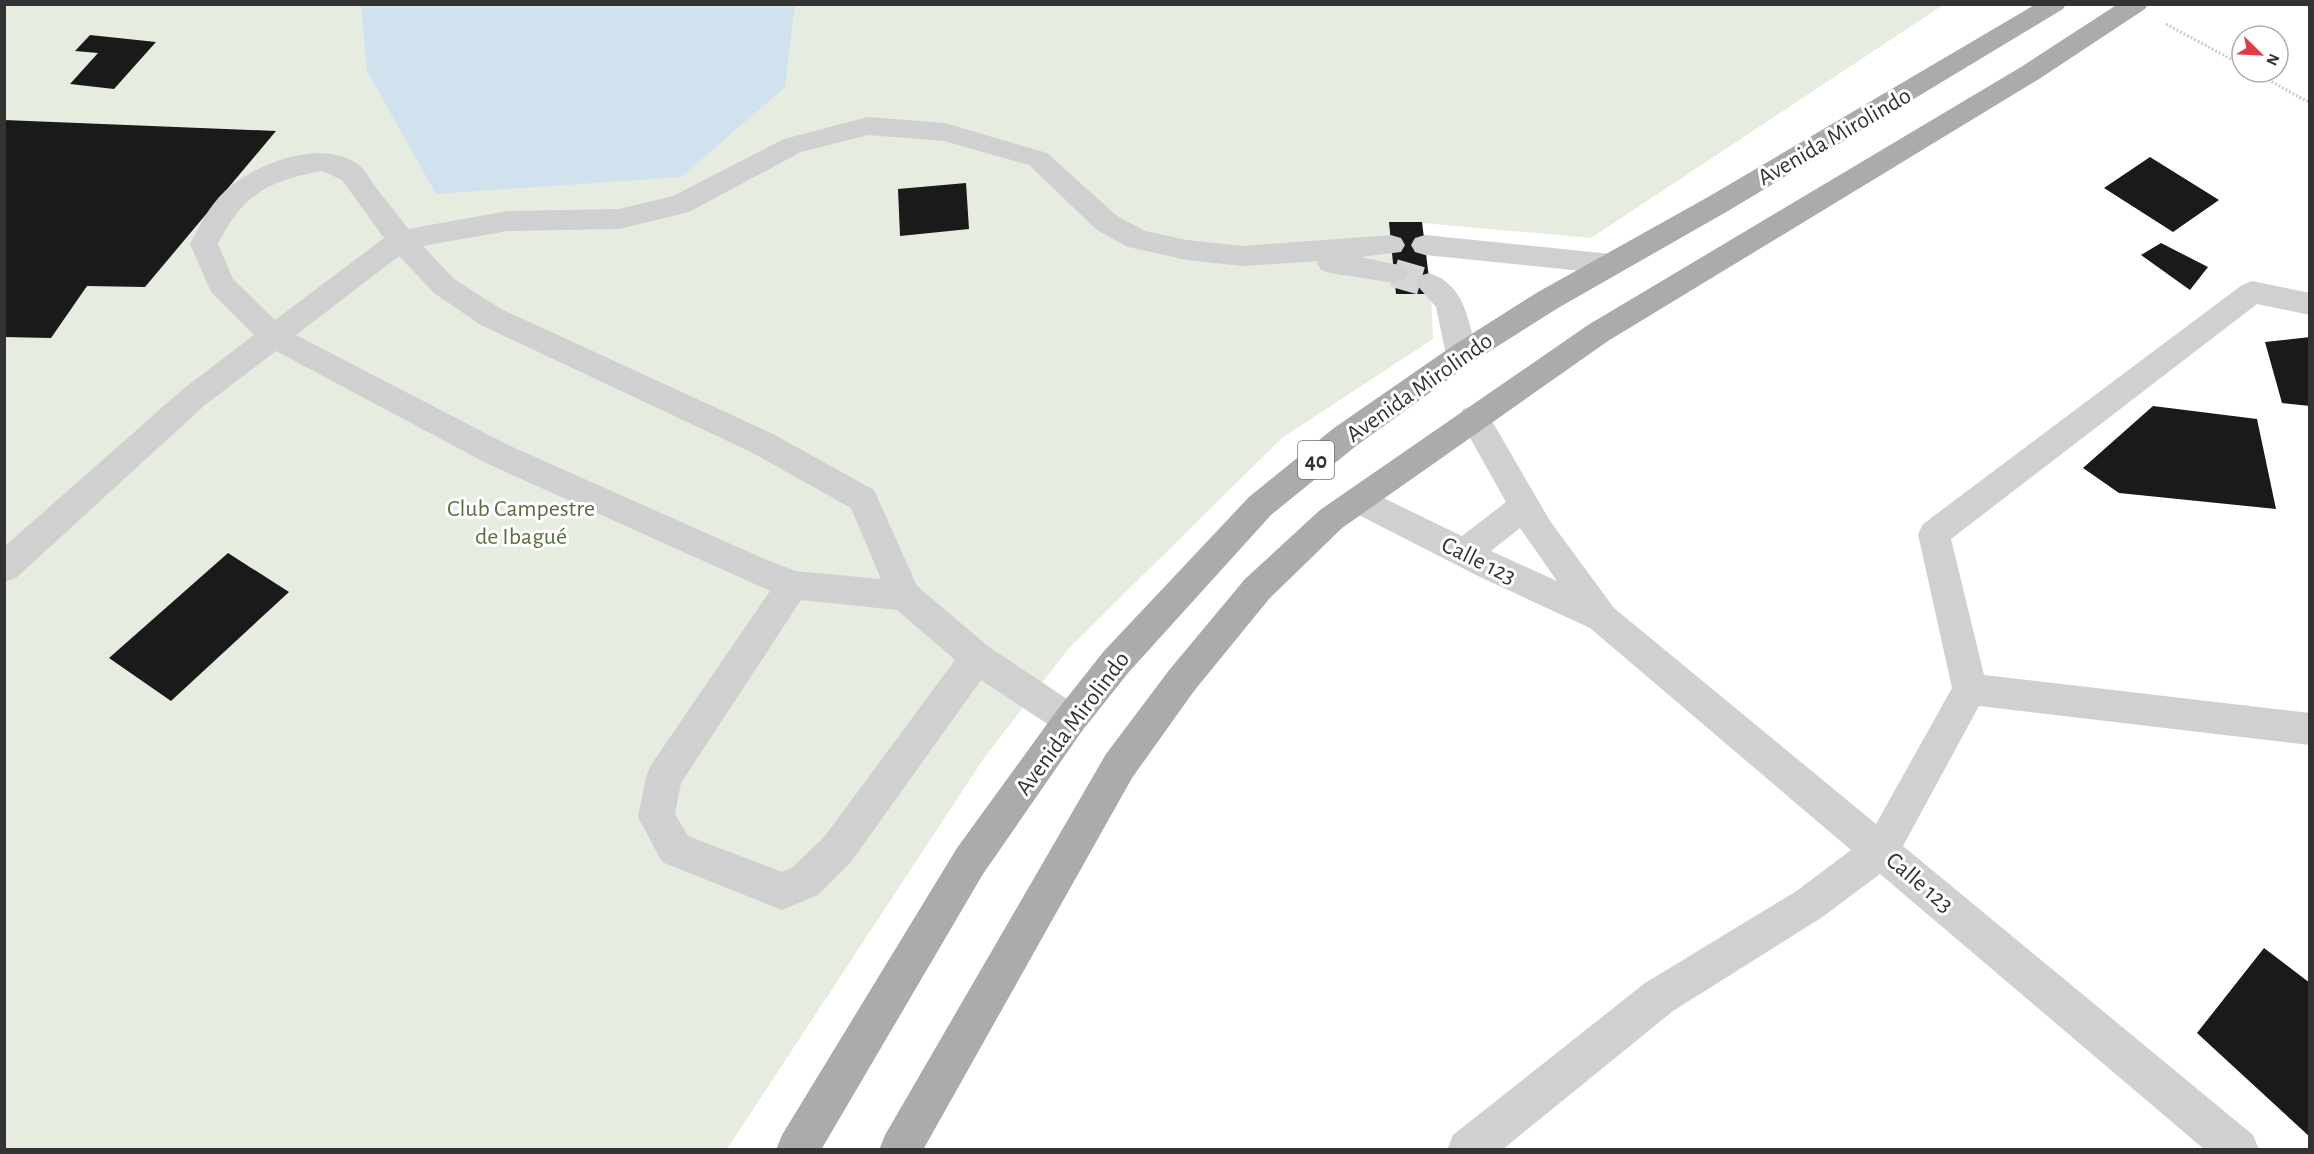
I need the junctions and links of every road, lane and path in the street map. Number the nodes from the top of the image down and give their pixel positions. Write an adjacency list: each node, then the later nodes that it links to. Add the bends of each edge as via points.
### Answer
1 (2054, 4): 9 (main road, Avenida Mirolindo / 40)
2 (2135, 5): 3 (path); 14 (main road, Avenida Mirolindo / 40, via 2030,73 1598,333)
3 (2230, 58)
4 (2276, 84): 5 (path)
5 (2310, 102)
6 (401, 240): 7 (lane, via 507,220 619,219 671,207 793,145 868,126 945,132 1038,159 1107,223 1138,240 1220,253); 12 (lane); 12 (lane, via 351,173 325,161 262,177 235,197 218,216 204,244 221,285); 20 (lane, via 444,286 490,317 762,443 863,499)
7 (1393, 258)
8 (1487, 265): 9 (lane); 10 (lane); 10 (lane, via 1470,268 1457,276 1450,287)
9 (1602, 269): 10 (lane); 13 (main road, Avenida Mirolindo / 40)
10 (1432, 272): 13 (lane)
11 (2310, 304): 23 (lane, via 2252,292 1934,534)
12 (273, 336): 18 (lane, via 194,397); 19 (lane, via 497,454)
13 (1461, 356): 24 (main road, Avenida Mirolindo / 40, via 1345,437 1260,506 1116,662)
14 (1474, 417): 15 (main road, Avenida Mirolindo / 40); 16 (lane, Calle 123)
15 (1358, 500): 17 (lane, Calle 123); 28 (main road, Avenida Mirolindo / 40, via 1330,519 1257,589 1182,680 1119,766)
16 (1525, 506): 17 (lane); 21 (lane, Calle 123)
17 (1464, 553): 21 (lane, Calle 123)
18 (4, 568)
19 (794, 585): 20 (lane); 22 (lane, via 664,777 656,817 675,849 782,891 805,882 838,849)
20 (905, 596): 22 (lane)
21 (1602, 618): 26 (lane, Calle 123)
22 (976, 658): 24 (lane)
23 (1970, 689): 25 (lane); 26 (lane)
24 (1070, 720): 27 (main road, Avenida Mirolindo / 40, via 970,861)
25 (2310, 729)
26 (1881, 850): 29 (lane, via 1808,905 1659,997); 30 (lane, Calle 123)
27 (797, 1149)
28 (900, 1149)
29 (1468, 1149)
30 (2238, 1149)

